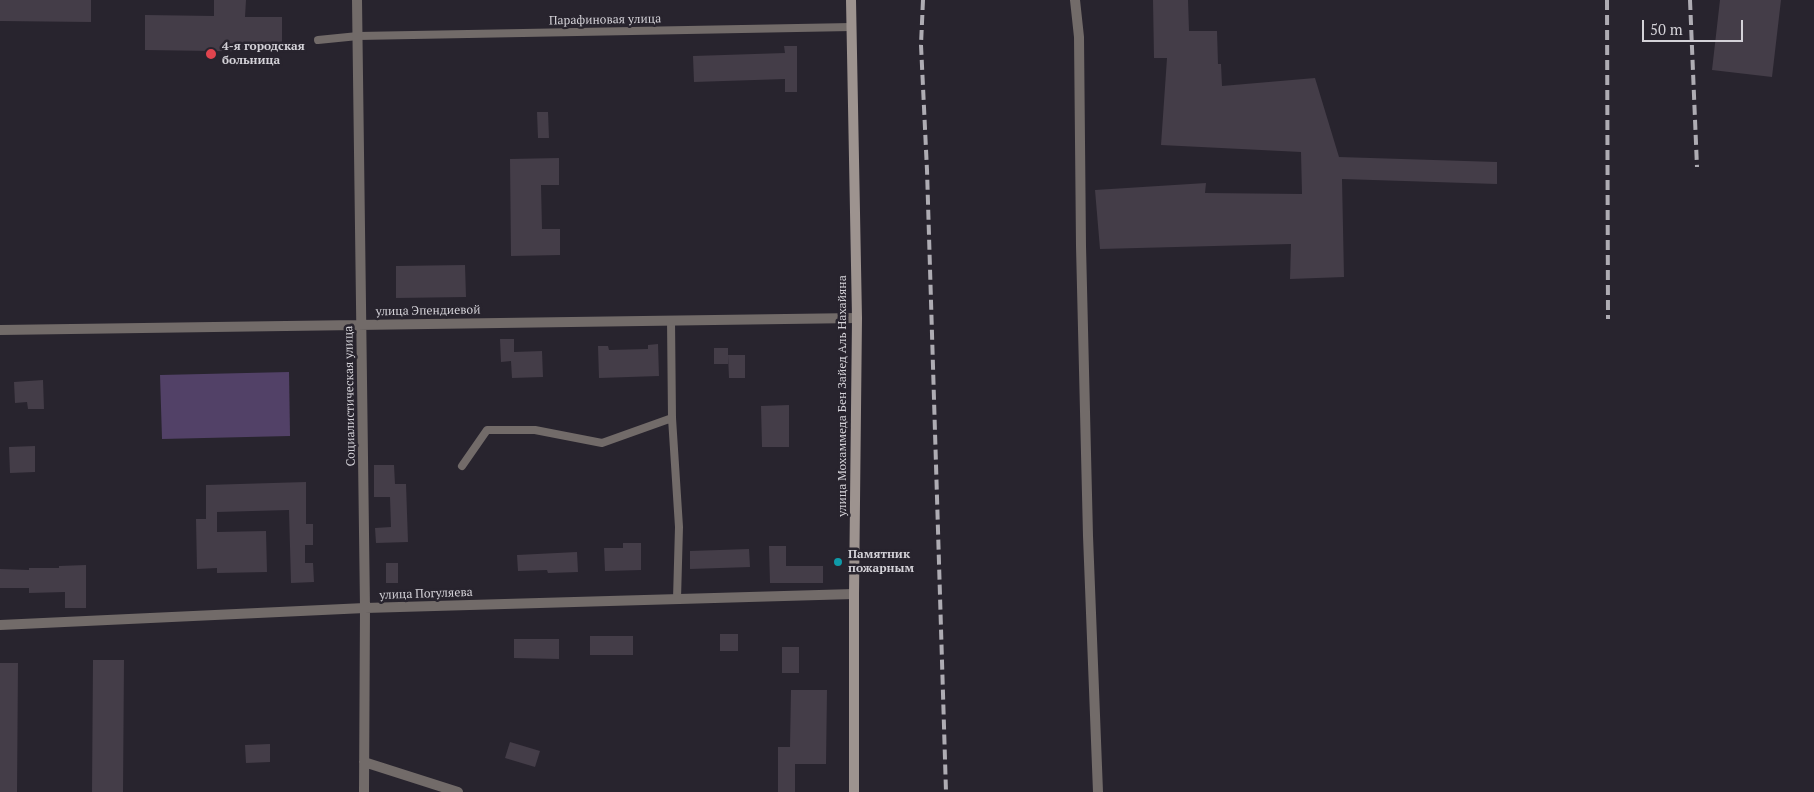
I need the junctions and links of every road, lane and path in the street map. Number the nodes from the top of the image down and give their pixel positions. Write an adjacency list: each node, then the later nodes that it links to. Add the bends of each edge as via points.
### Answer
1 (357, 0): 5 (street, Социалистическая улица)
2 (851, 0): 4 (main road, улица Мохаммеда Бен Зайед Аль Нахайяна)
3 (1075, 0): 21 (street, via 1080,37 1081,246)
4 (852, 27): 5 (lane, Парафиновая улица); 7 (main road, улица Мохаммеда Бен Зайед Аль Нахайяна)
5 (358, 36): 6 (lane, Парафиновая улица); 9 (street, Социалистическая улица)
6 (318, 40)
7 (857, 318): 8 (street, улица Эпендиевой); 13 (main road, улица Мохаммеда Бен Зайед Аль Нахайяна)
8 (670, 320): 9 (street, улица Эпендиевой); 11 (lane)
9 (362, 324): 10 (street, улица Эпендиевой); 15 (street, Социалистическая улица)
10 (0, 330)
11 (672, 418): 12 (lane, via 602,443 535,430 487,430); 14 (lane, via 679,527)
12 (462, 466)
13 (854, 594): 14 (street, улица Погуляева); 20 (main road, улица Мохаммеда Бен Зайед Аль Нахайяна)
14 (677, 599): 15 (street, улица Погуляева)
15 (365, 608): 16 (street, улица Погуляева); 17 (street, Социалистическая улица)
16 (0, 625)
17 (364, 762): 18 (street, Социалистическая улица); 19 (street)
18 (364, 792)
19 (458, 792)
20 (854, 792)
21 (1098, 792)

